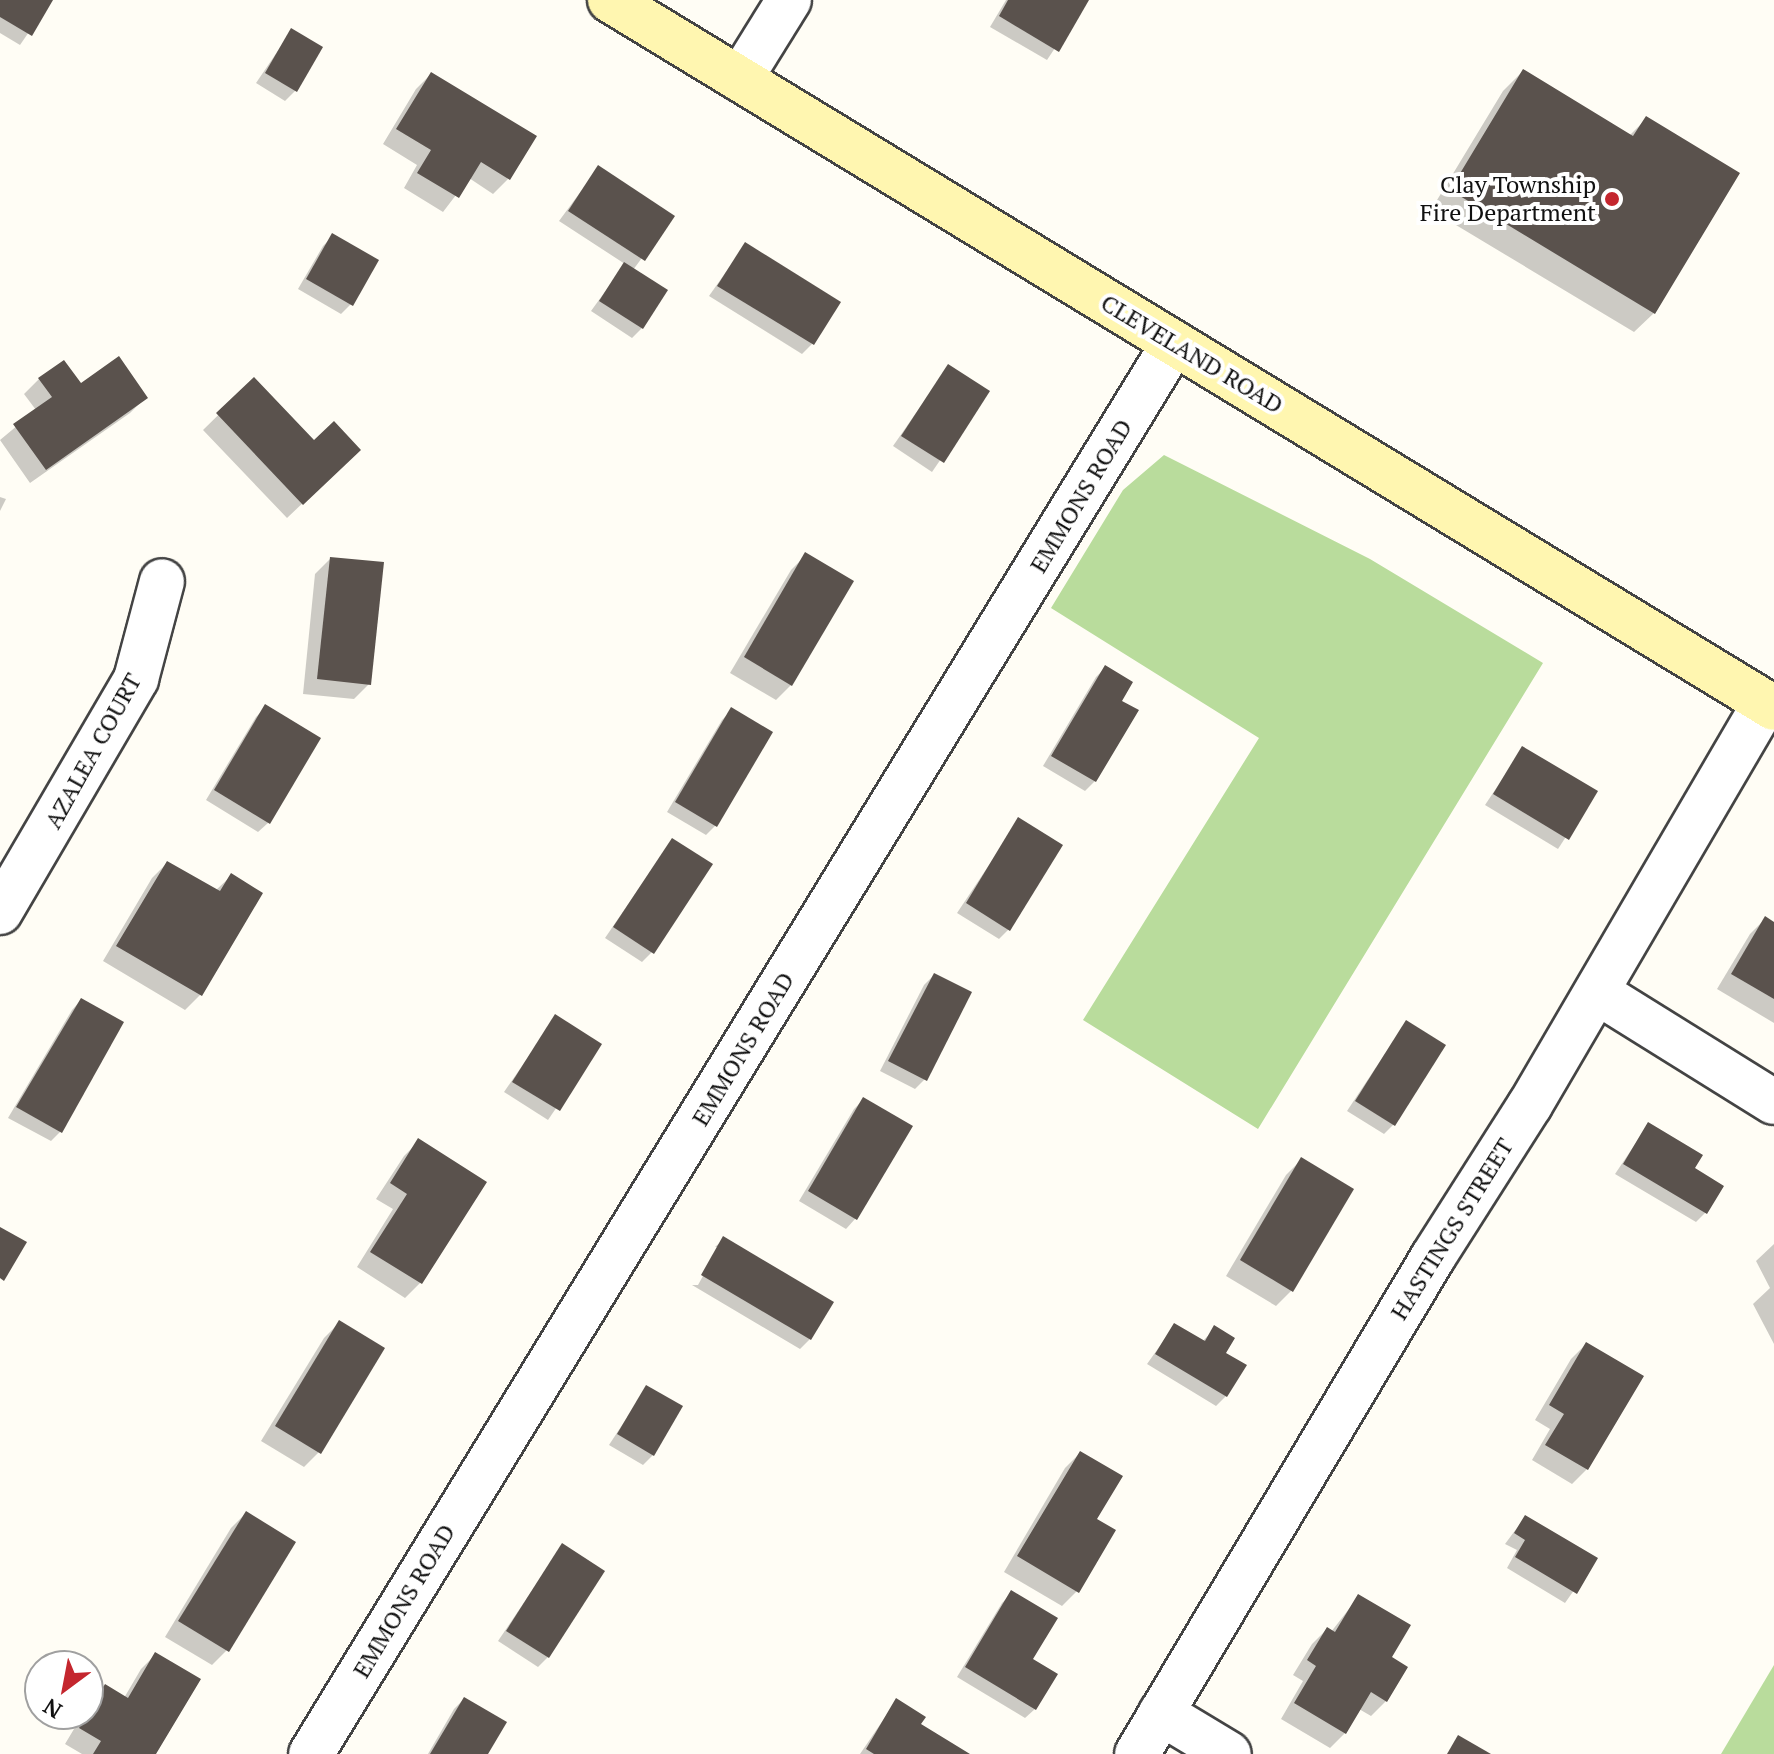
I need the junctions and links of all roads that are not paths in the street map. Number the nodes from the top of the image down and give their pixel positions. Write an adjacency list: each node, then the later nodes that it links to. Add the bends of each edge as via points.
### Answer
1 (610, 0): 3 (main road, CLEVELAND ROAD)
2 (789, 0): 3 (street)
3 (740, 79): 4 (main road, CLEVELAND ROAD)
4 (1174, 343): 6 (main road, CLEVELAND ROAD); 11 (street, EMMONS ROAD)
5 (162, 581): 7 (street, AZALEA COURT, via 136,679)
6 (1770, 705): 8 (street, HASTINGS STREET)
7 (0, 912)
8 (1597, 992): 9 (street); 10 (street, HASTINGS STREET)
9 (1774, 1102)
10 (1161, 1713): 12 (street, HASTINGS STREET); 13 (street)
11 (311, 1754)
12 (1137, 1754)
13 (1229, 1754)

